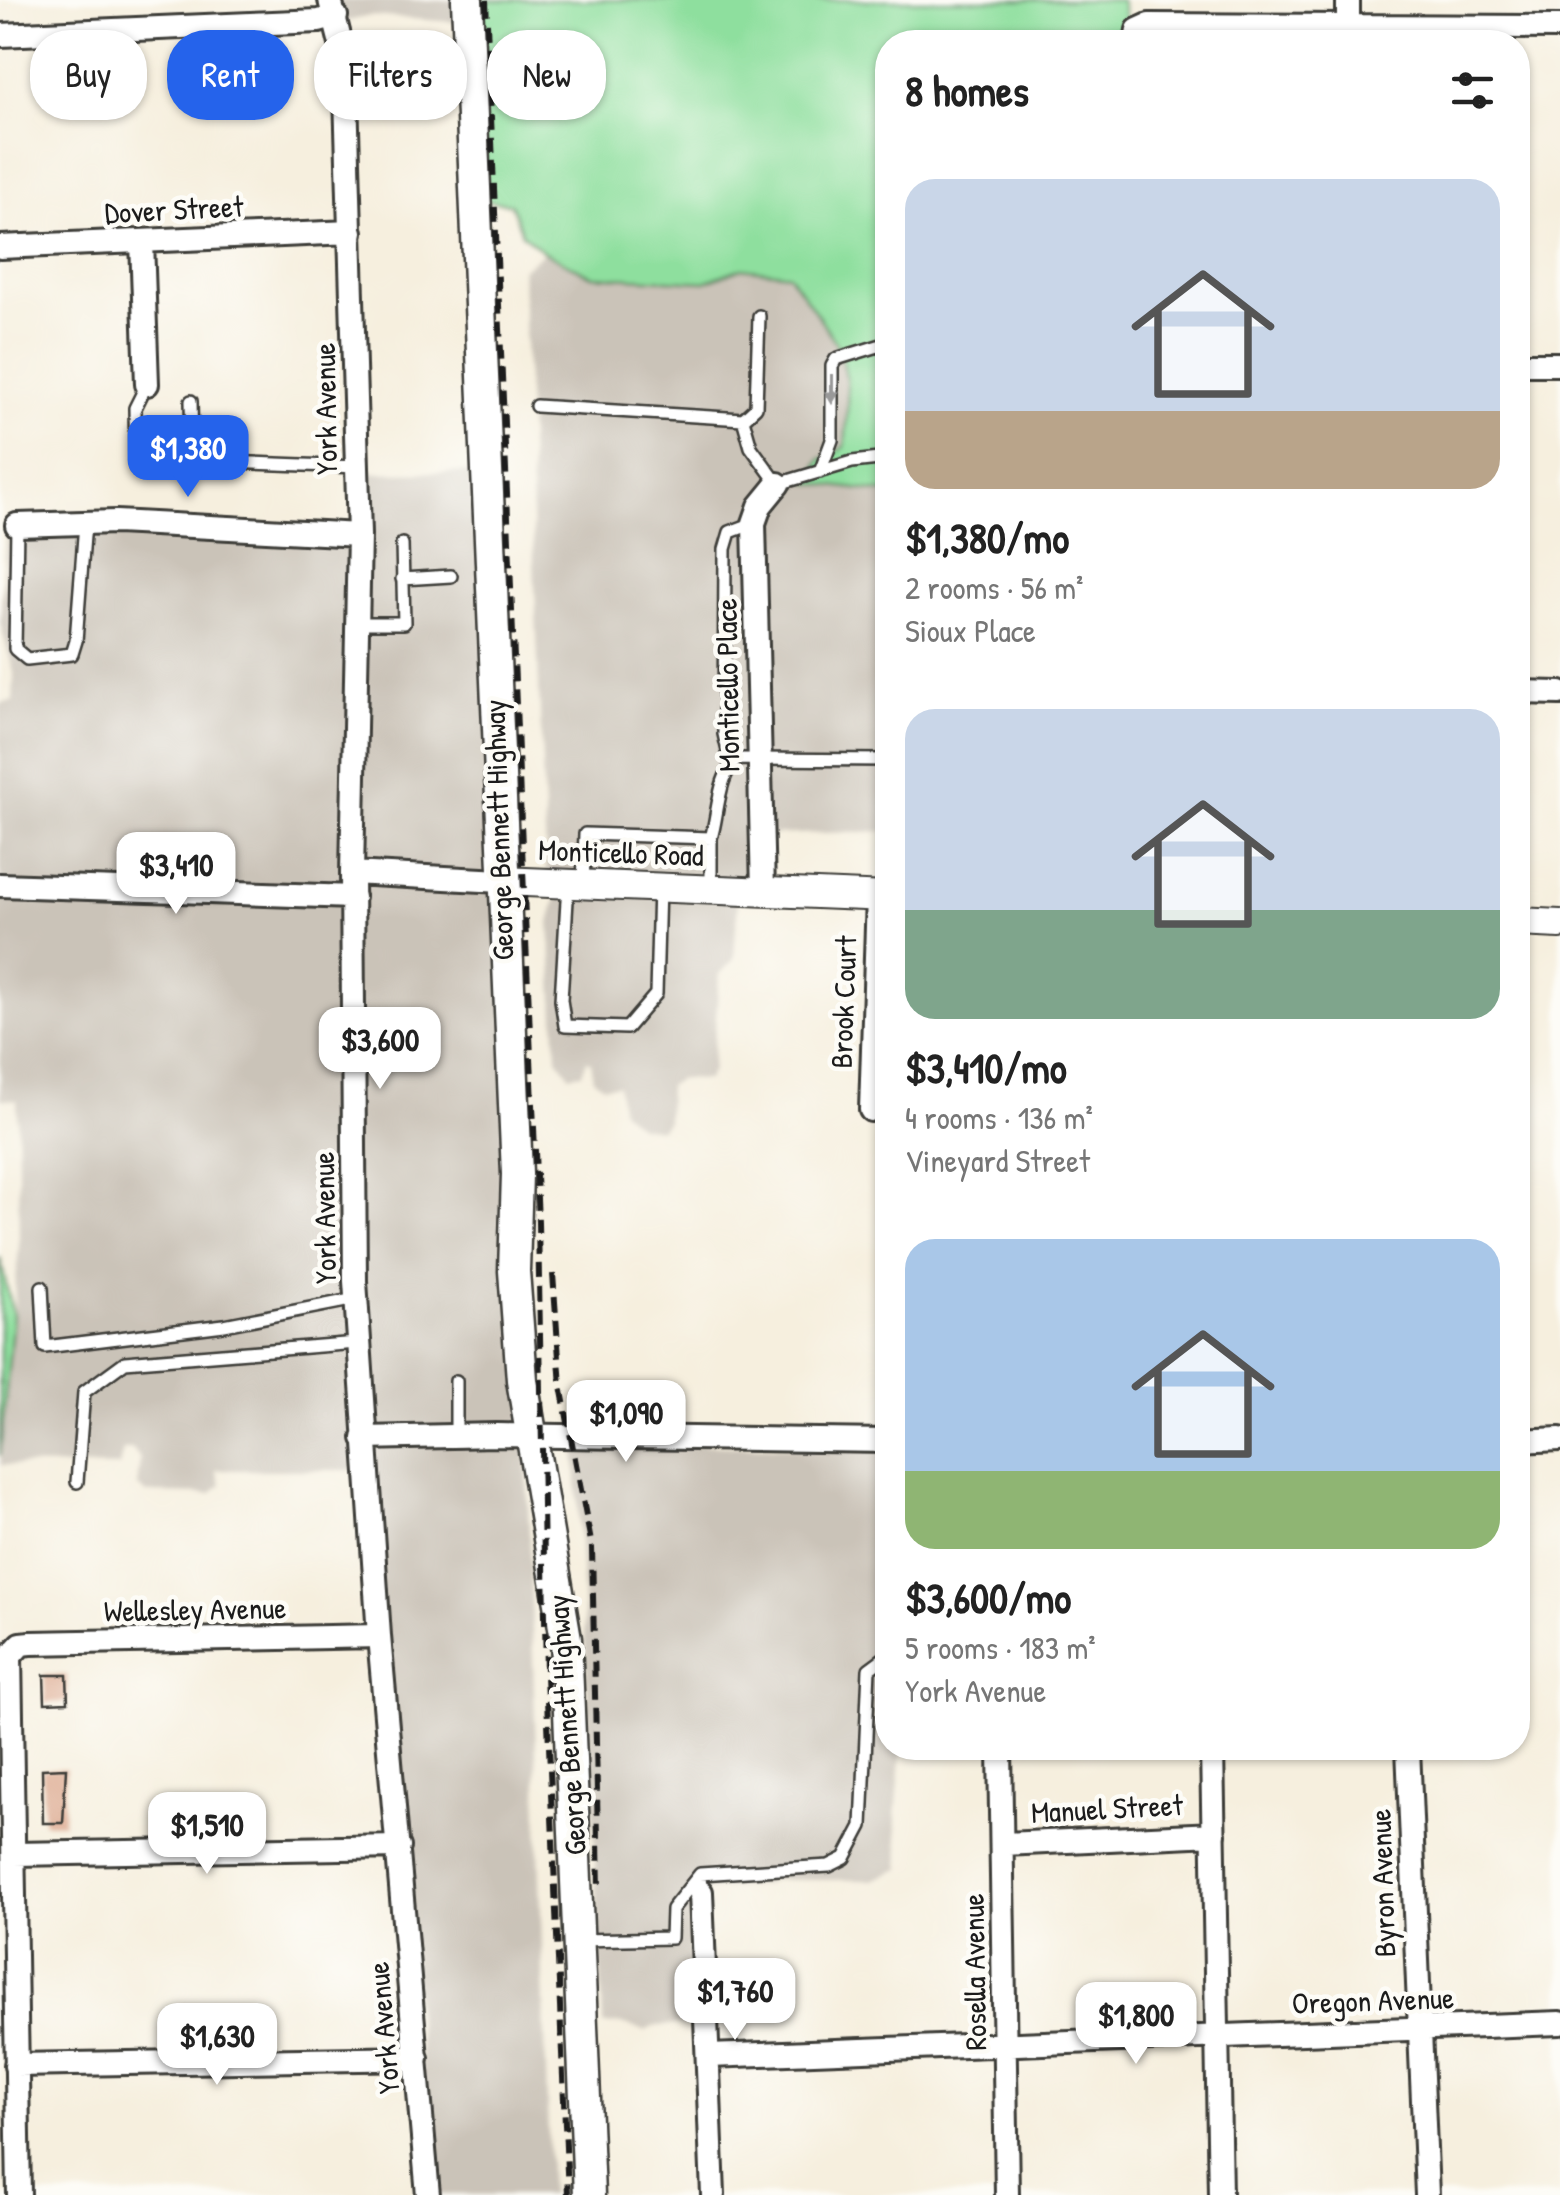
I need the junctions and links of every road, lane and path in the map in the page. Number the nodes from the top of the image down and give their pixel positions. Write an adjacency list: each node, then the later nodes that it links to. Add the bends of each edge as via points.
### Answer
1 (467, 0): 41 (main road, George Bennett Highway)
2 (1348, 0): 7 (street)
3 (333, 8): 9 (street); 10 (street, York Avenue, via 345,60)
4 (1560, 26): 8 (street)
5 (1144, 30): 6 (street)
6 (1260, 30)
7 (1348, 30)
8 (1454, 30)
9 (0, 35)
10 (352, 232): 11 (street, Dover Street); 22 (street, York Avenue)
11 (142, 242): 12 (street, Dover Street); 17 (street)
12 (0, 247)
13 (759, 316): 20 (lane, via 756,407)
14 (875, 348): 24 (lane, one-way to 24, via 832,366 832,440)
15 (1530, 364): 16 (street)
16 (1560, 364)
17 (147, 384): 23 (lane, via 134,408)
18 (191, 401): 22 (lane, via 192,448 200,461)
19 (536, 406): 20 (lane)
20 (743, 419): 25 (lane, via 751,447)
21 (875, 461): 24 (lane)
22 (358, 467): 29 (street, York Avenue)
23 (136, 468)
24 (820, 472): 25 (lane)
25 (778, 484): 27 (street)
26 (85, 523): 28 (street); 28 (lane, via 72,654 27,660 15,650 12,630); 29 (street)
27 (754, 523): 36 (street, Monticello Place); 38 (lane, via 730,532 724,548 724,734)
28 (17, 525)
29 (359, 535): 33 (street, York Avenue)
30 (402, 544): 32 (lane)
31 (450, 576): 32 (lane)
32 (402, 578): 33 (lane, via 404,623)
33 (359, 623): 40 (street, York Avenue)
34 (1530, 693): 35 (street)
35 (1560, 694)
36 (760, 760): 37 (lane); 38 (lane); 46 (street, Monticello Place)
37 (875, 760)
38 (731, 764): 39 (lane)
39 (711, 838): 42 (lane, via 585,834); 45 (lane)
40 (352, 872): 41 (street, Monticello Road); 48 (street, York Avenue)
41 (501, 881): 42 (street, Monticello Road); 58 (main road, George Bennett Highway, via 516,1303)
42 (576, 884): 44 (street, Monticello Road); 44 (lane, via 561,1000 565,1026 627,1028 656,994)
43 (0, 885): 48 (street)
44 (659, 887): 45 (street, Monticello Road)
45 (710, 889): 46 (street, Monticello Road)
46 (763, 892): 47 (street, Monticello Road)
47 (875, 896)
48 (353, 898): 54 (street, York Avenue)
49 (1530, 923): 50 (street)
50 (1560, 924)
51 (875, 1028): 52 (street, Brook Court)
52 (870, 1110)
53 (42, 1288): 54 (lane, via 46,1347 224,1326)
54 (356, 1299): 55 (street, York Avenue)
55 (358, 1343): 59 (street, York Avenue); 63 (lane, via 125,1362 84,1392)
56 (456, 1381): 57 (lane)
57 (456, 1436): 58 (street); 59 (street)
58 (530, 1436): 62 (street); 74 (main road, George Bennett Highway, via 566,1639)
59 (364, 1438): 64 (street, York Avenue)
60 (1560, 1440): 61 (street)
61 (1530, 1441)
62 (875, 1442)
63 (77, 1482)
64 (379, 1636): 71 (street, York Avenue); 72 (street, Wellesley Avenue, via 31,1643 14,1649)
65 (875, 1664): 73 (lane, via 869,1669 862,1826 844,1858 830,1866)
66 (1000, 1760): 70 (street, Rosella Avenue)
67 (1212, 1760): 69 (street)
68 (1408, 1760): 76 (street, Byron Avenue)
69 (1214, 1834): 70 (street, Manuel Street); 77 (street)
70 (1004, 1844): 78 (street, Rosella Avenue)
71 (399, 1847): 72 (street); 80 (street, York Avenue)
72 (15, 1854): 81 (street)
73 (701, 1883): 74 (lane, via 672,1909 671,1938); 79 (street)
74 (579, 1940): 84 (main road, George Bennett Highway)
75 (1560, 2024): 76 (street, Oregon Avenue)
76 (1419, 2029): 77 (street, Oregon Avenue); 88 (street, Byron Avenue)
77 (1217, 2038): 78 (street, Oregon Avenue); 87 (street)
78 (1006, 2044): 79 (street, Oregon Avenue); 86 (street, Rosella Avenue)
79 (709, 2056): 85 (street)
80 (417, 2058): 81 (street); 83 (street, York Avenue)
81 (16, 2065): 82 (street)
82 (19, 2195)
83 (428, 2195)
84 (590, 2195)
85 (713, 2195)
86 (1007, 2195)
87 (1220, 2195)
88 (1428, 2195)

